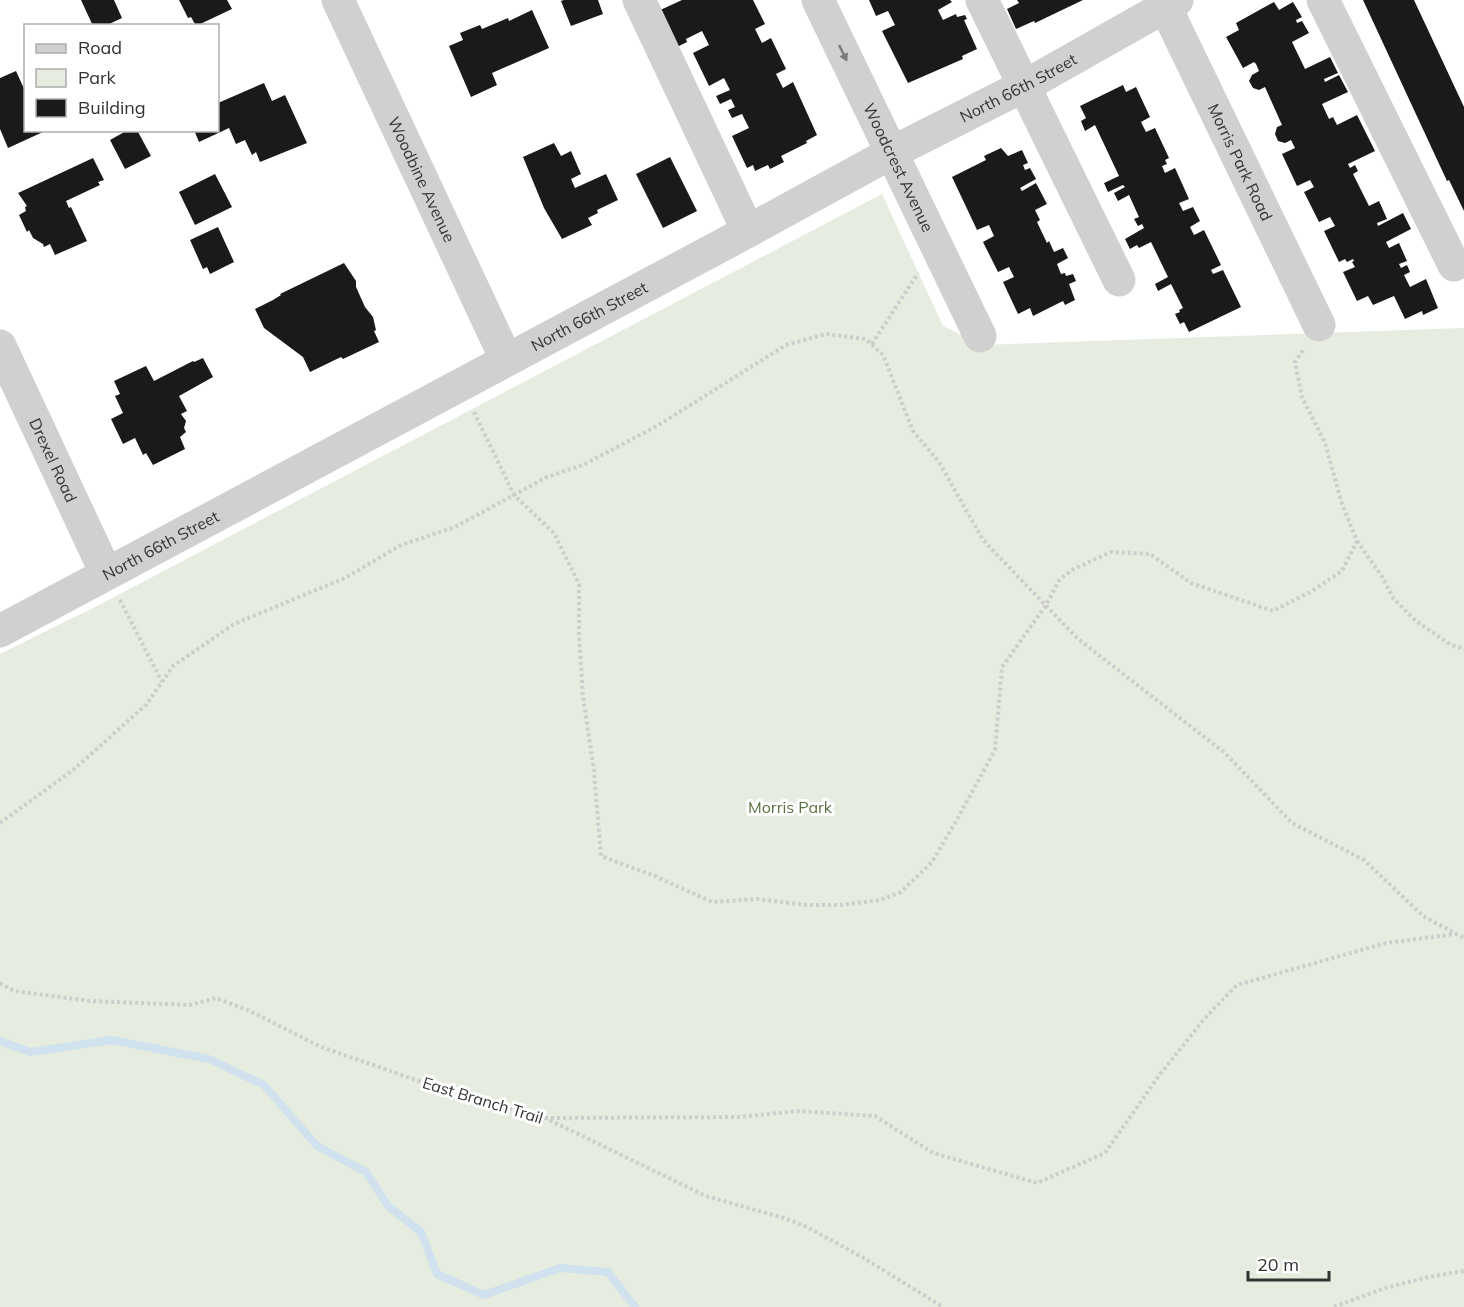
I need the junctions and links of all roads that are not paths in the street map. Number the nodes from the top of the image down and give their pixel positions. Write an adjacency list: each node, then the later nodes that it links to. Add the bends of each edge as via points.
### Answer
1 (338, 0): 15 (street, Woodbine Avenue)
2 (639, 0): 9 (street)
3 (818, 0): 8 (street, Woodcrest Avenue, one-way to 8)
4 (982, 0): 7 (street)
5 (1323, 0): 10 (street)
6 (1168, 2): 7 (street, North 66th Street); 12 (street, Morris Park Road)
7 (1023, 86): 8 (street, North 66th Street); 11 (street)
8 (891, 153): 9 (street, North 66th Street); 13 (street, Woodcrest Avenue)
9 (748, 231): 15 (street, North 66th Street)
10 (1454, 265)
11 (1119, 280)
12 (1319, 325)
13 (980, 336)
14 (0, 346): 16 (street, Drexel Road)
15 (506, 359): 16 (street, North 66th Street)
16 (106, 573): 17 (street, North 66th Street)
17 (0, 631)

